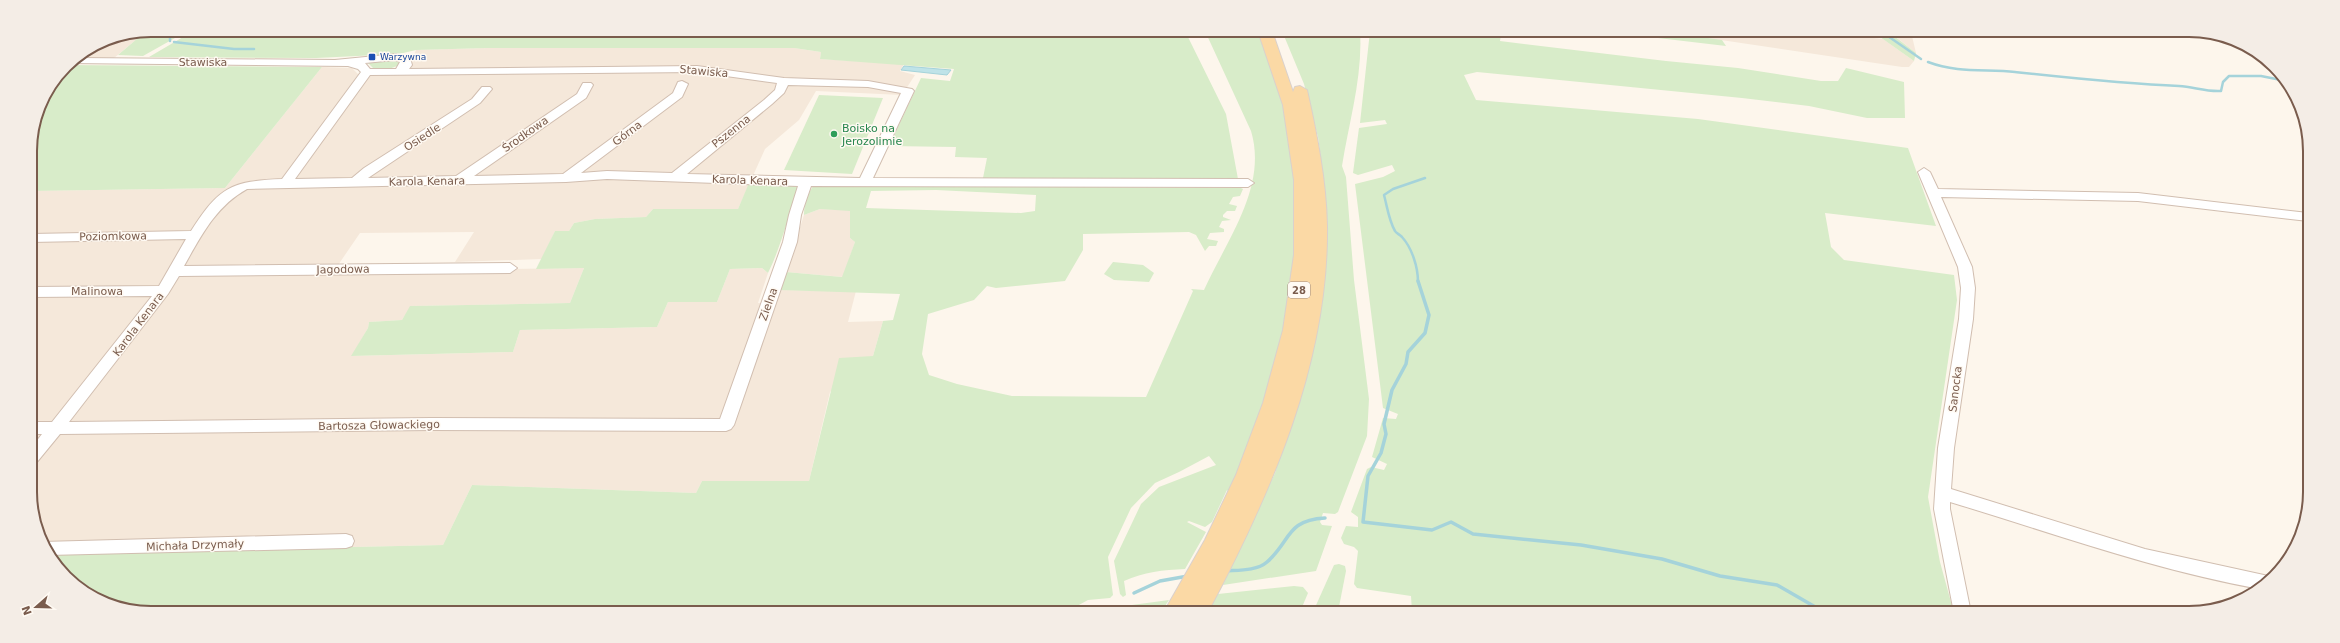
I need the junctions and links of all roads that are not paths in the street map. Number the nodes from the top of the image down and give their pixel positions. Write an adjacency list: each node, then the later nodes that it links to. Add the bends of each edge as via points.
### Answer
1 (1267, 37): 34 (main road, 28, via 1287,89 1301,154 1305,210 1302,270 1292,332 1276,393)
2 (1279, 37): 34 (main road, 28, via 1296,78 1311,137 1318,200 1316,276 1305,348 1292,397 1266,470)
3 (82, 61): 4 (street, Stawiska)
4 (334, 63): 5 (street, Stawiska, via 362,66); 6 (street, Stawiska, via 402,58 406,60 406,65)
5 (367, 72): 6 (street, Stawiska); 18 (street)
6 (399, 72): 7 (street, Stawiska, via 697,68)
7 (784, 81): 12 (street, Pszenna, via 780,91 768,102); 15 (street, Stawiska, via 868,84 908,91)
8 (682, 84): 13 (street, Górna, via 678,95)
9 (587, 85): 14 (street, Środkowa, via 582,96)
10 (486, 89): 16 (street, Osiedle, via 476,102 368,171)
11 (1924, 172): 20 (street, Sanocka)
12 (675, 177): 13 (street, Karola Kenara, via 607,175); 17 (street, Karola Kenara)
13 (566, 178): 14 (street, Karola Kenara)
14 (459, 180): 16 (street, Karola Kenara)
15 (865, 181): 17 (street, Karola Kenara); 19 (street, Karola Kenara)
16 (355, 182): 18 (street, Karola Kenara)
17 (806, 182): 28 (street, Zielna, via 795,215 790,242)
18 (286, 183): 22 (street, Karola Kenara, via 236,189 218,205)
19 (1248, 183)
20 (1934, 193): 21 (street, via 2138,197); 32 (street, Sanocka, via 1965,266 1968,288 1966,319 1946,448)
21 (2303, 215)
22 (195, 235): 23 (street, Poziomkowa); 25 (street, Karola Kenara)
23 (37, 238)
24 (510, 268): 25 (street, Jagodowa)
25 (177, 271): 26 (street, Karola Kenara)
26 (164, 291): 27 (street, Malinowa); 30 (street, Karola Kenara)
27 (37, 292)
28 (726, 425): 30 (street, Bartosza Głowackiego, via 431,424)
29 (37, 428): 30 (street, Bartosza Głowackiego)
30 (56, 428): 31 (street)
31 (37, 452)
32 (1943, 493): 36 (street, via 2161,561 2208,573); 39 (street, Sanocka, via 1942,509)
33 (346, 541): 35 (street, Michała Drzymały)
34 (1225, 541): 37 (main road, 28); 38 (main road, 28)
35 (51, 548)
36 (2259, 581)
37 (1179, 606)
38 (1198, 606)
39 (1962, 606)

